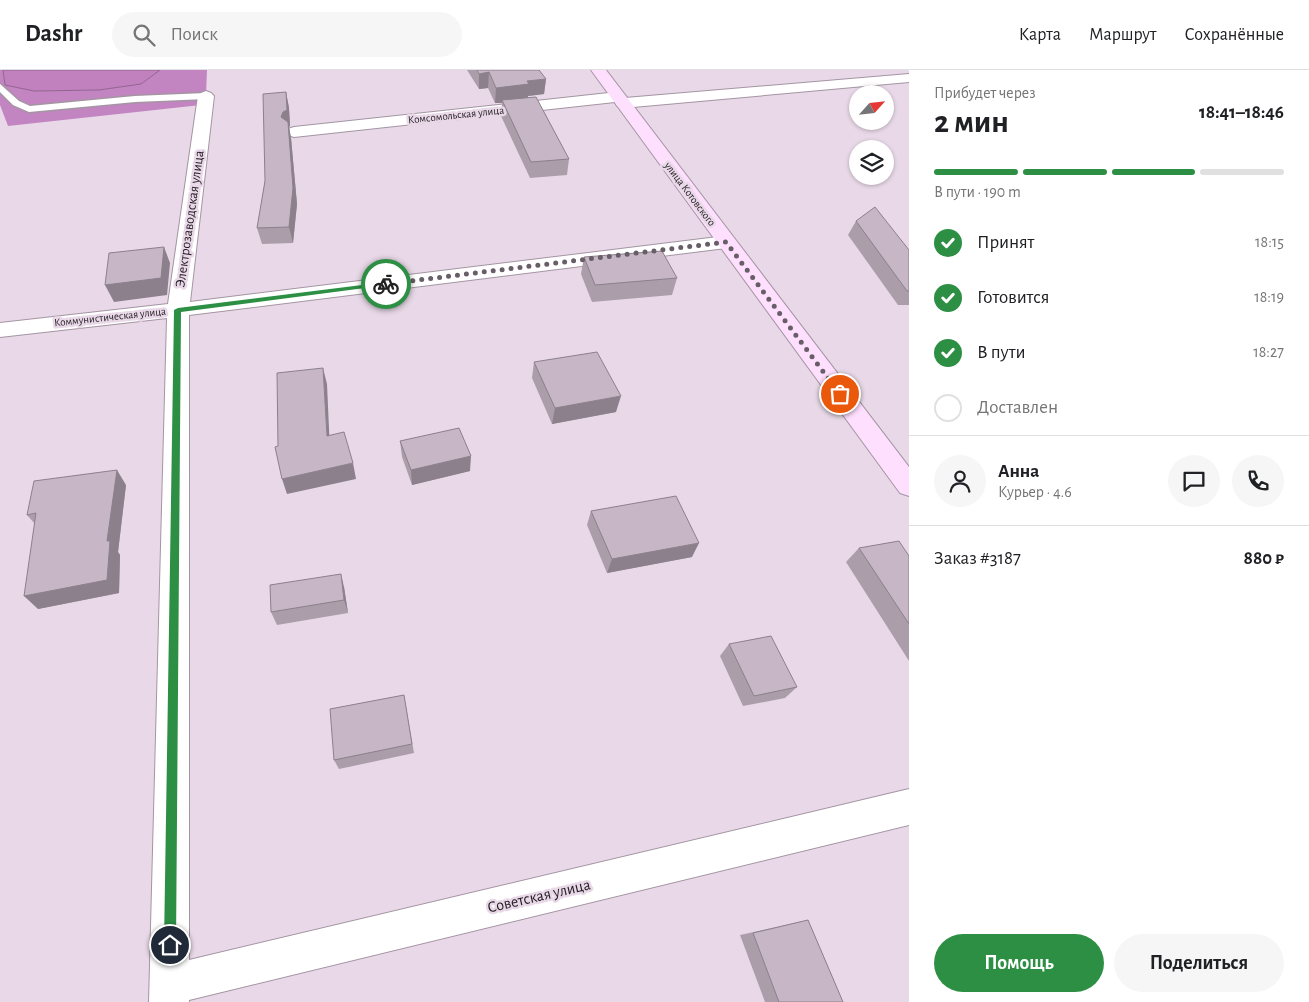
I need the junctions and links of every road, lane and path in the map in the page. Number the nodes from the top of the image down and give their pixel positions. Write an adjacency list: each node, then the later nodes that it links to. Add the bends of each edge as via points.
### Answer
1 (598, 70): 5 (main road, улица Котовского)
2 (909, 78): 5 (street, Комсомольская улица)
3 (0, 87): 4 (lane, via 16,103 29,109)
4 (206, 96): 8 (street, Электрозаводская улица)
5 (620, 100): 6 (street, Комсомольская улица); 7 (main road, улица Котовского)
6 (294, 132)
7 (726, 242): 8 (street, Коммунистическая улица); 10 (main road, улица Котовского)
8 (178, 310): 9 (street, Коммунистическая улица); 12 (street, Электрозаводская улица)
9 (0, 330)
10 (909, 486)
11 (909, 807): 12 (street, Советская улица)
12 (169, 993)

